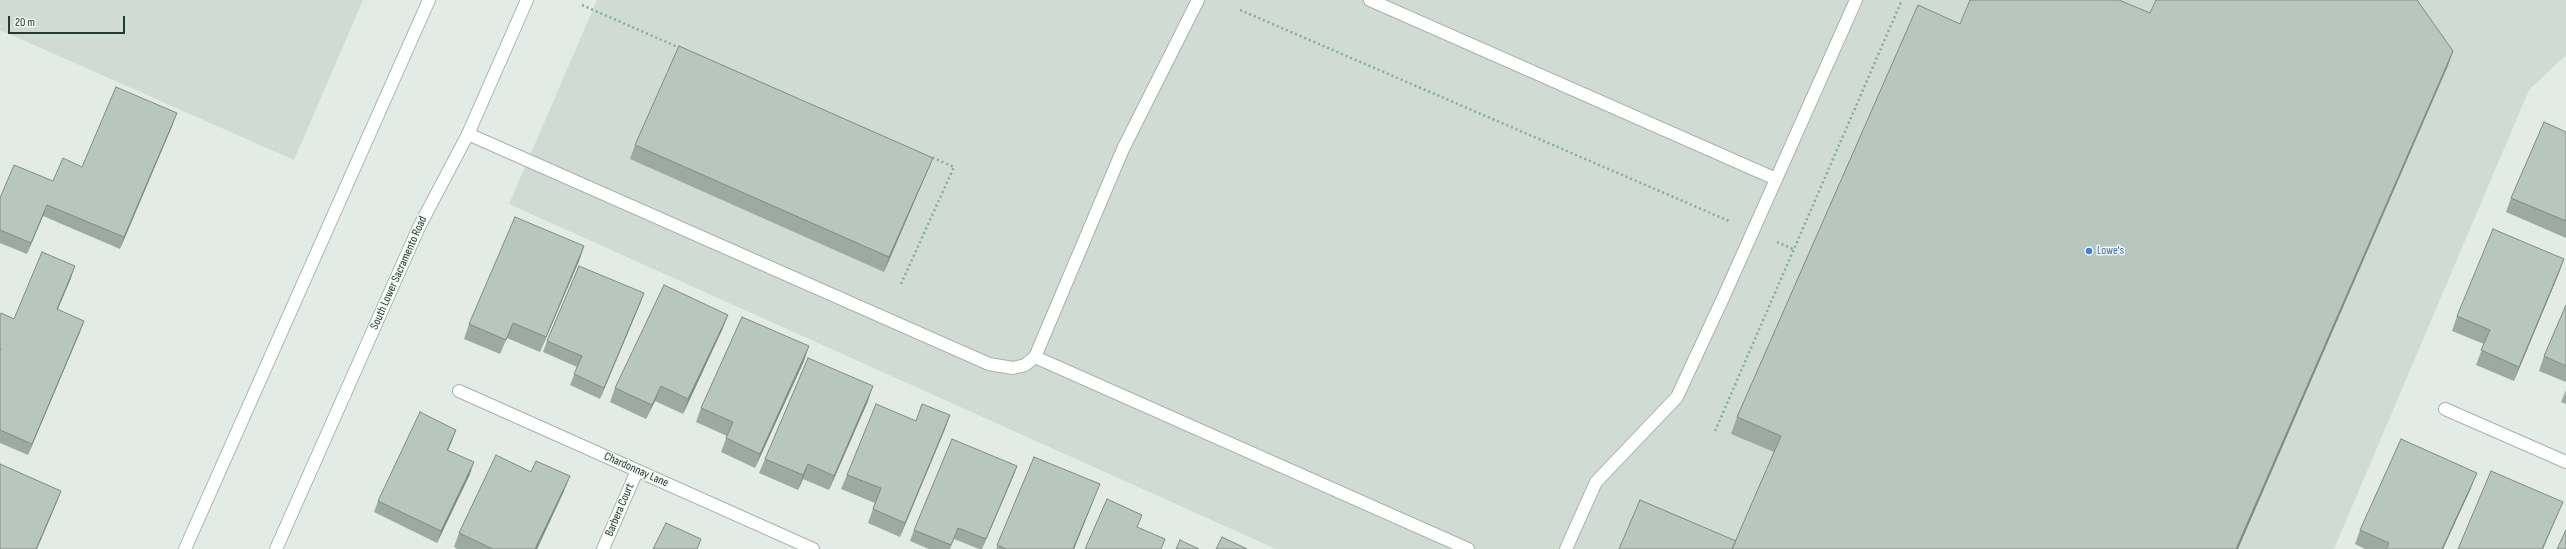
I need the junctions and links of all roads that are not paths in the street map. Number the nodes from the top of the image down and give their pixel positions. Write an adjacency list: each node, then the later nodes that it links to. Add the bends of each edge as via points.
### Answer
1 (429, 0): 13 (main road)
2 (527, 0): 6 (main road, South Lower Sacramento Road)
3 (1198, 0): 8 (main road, via 1123,149)
4 (1370, 0): 7 (main road)
5 (1856, 0): 7 (main road)
6 (468, 134): 8 (main road, via 989,364 1013,368 1025,365); 14 (main road, South Lower Sacramento Road, via 419,227)
7 (1776, 179): 18 (main road, via 1677,397 1596,482)
8 (1035, 357): 17 (main road)
9 (459, 391): 12 (main road, Chardonnay Lane)
10 (2445, 409): 11 (main road)
11 (2566, 462)
12 (637, 471): 15 (main road, Barbera Court); 16 (main road, Chardonnay Lane)
13 (185, 549)
14 (276, 549)
15 (603, 549)
16 (813, 549)
17 (1468, 549)
18 (1566, 549)

